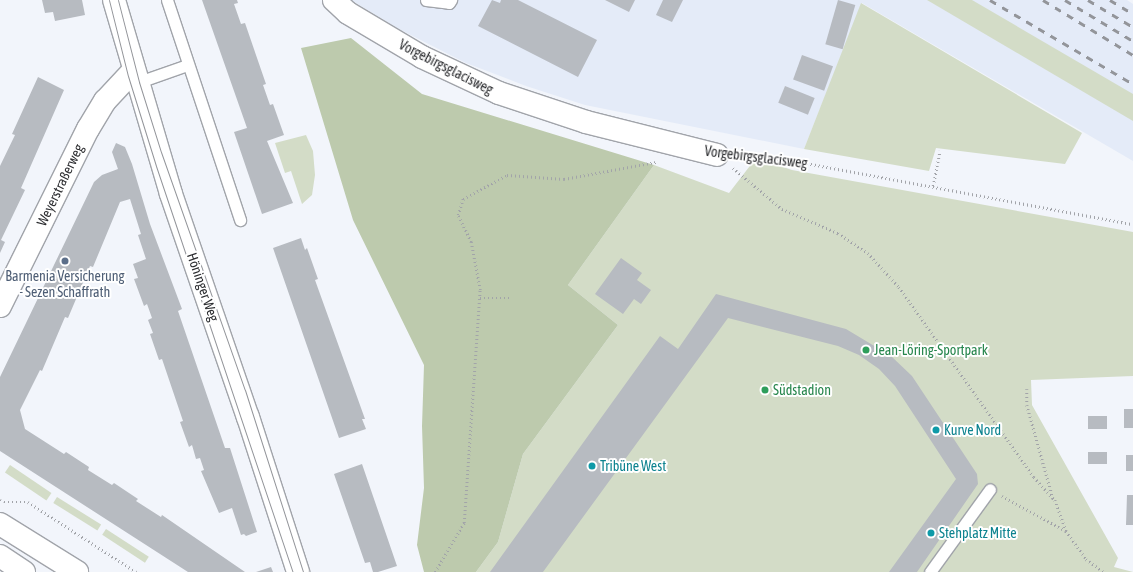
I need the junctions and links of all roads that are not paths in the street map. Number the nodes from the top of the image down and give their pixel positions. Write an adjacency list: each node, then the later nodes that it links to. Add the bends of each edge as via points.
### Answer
1 (114, 0): 7 (street, Höninger Weg)
2 (167, 0): 6 (lane)
3 (334, 0): 8 (street, Vorgebirgsglacisweg, via 348,13 422,58 499,93 586,122)
4 (426, 0): 5 (lane, via 450,3)
5 (451, 0)
6 (187, 65): 7 (lane); 9 (lane)
7 (135, 77): 10 (street, Weyerstraßerweg, via 105,101 88,129); 16 (street, Höninger Weg)
8 (717, 154)
9 (240, 220)
10 (0, 306)
11 (990, 490): 17 (lane)
12 (0, 524): 15 (street)
13 (0, 556): 14 (street)
14 (24, 572)
15 (77, 572)
16 (298, 572)
17 (930, 572)

